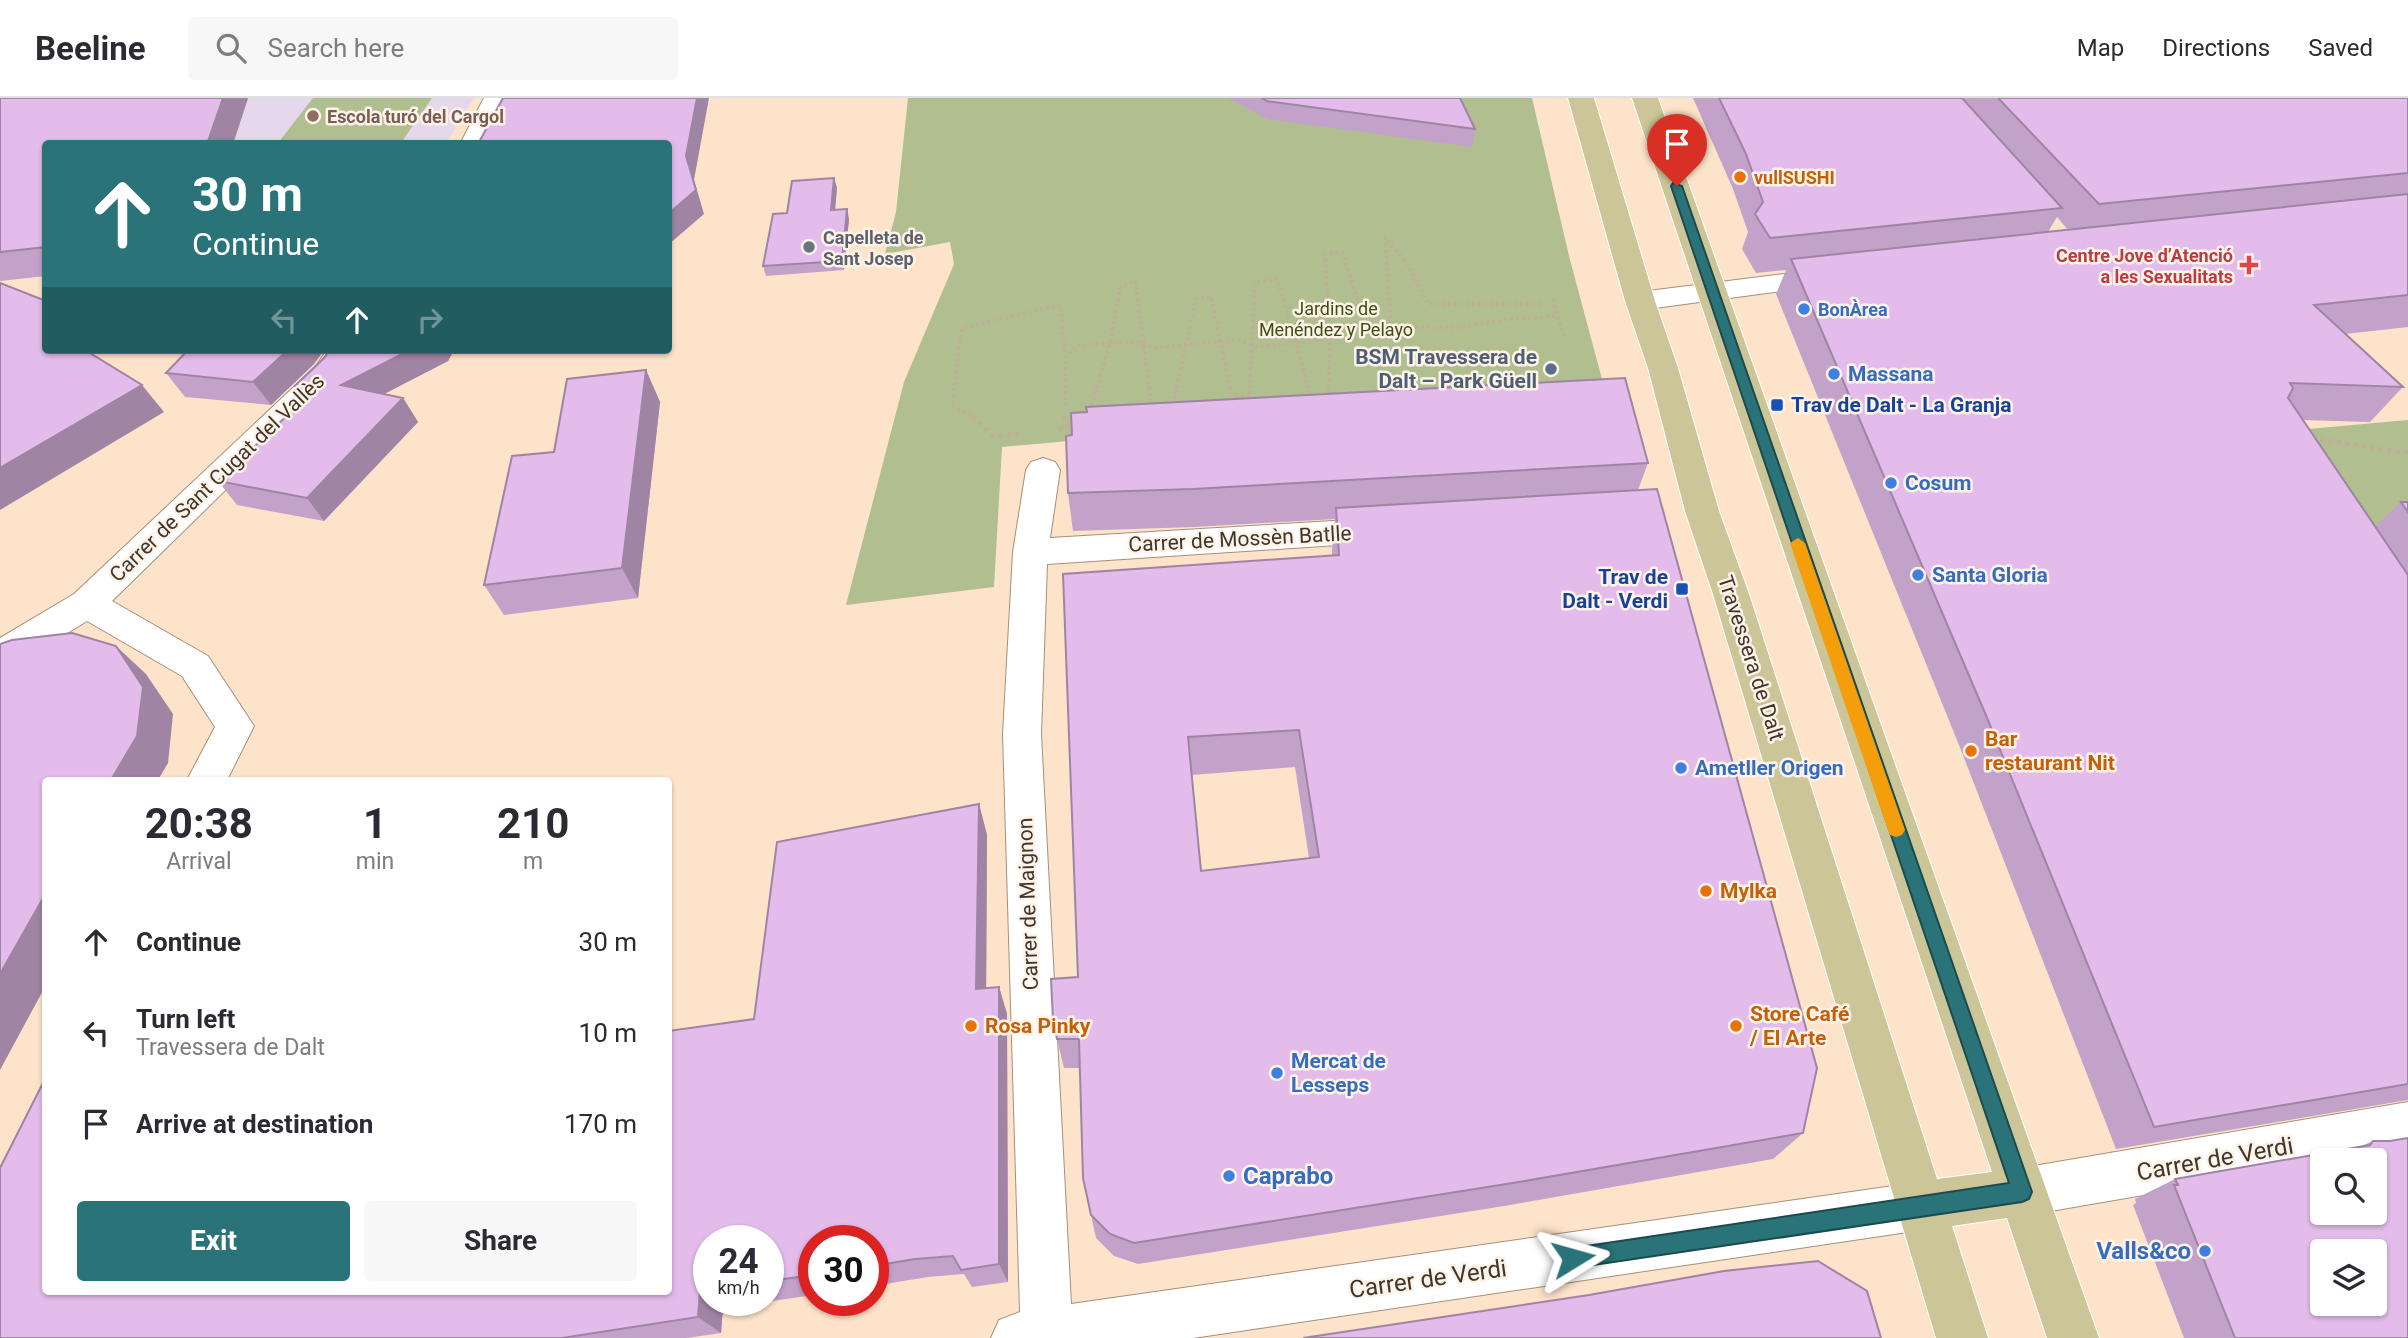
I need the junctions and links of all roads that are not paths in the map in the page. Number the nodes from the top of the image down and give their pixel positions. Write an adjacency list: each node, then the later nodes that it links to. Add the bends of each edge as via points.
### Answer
1 (497, 98): 4 (street)
2 (1581, 98): 7 (main road, Travessera de Dalt)
3 (1645, 98): 6 (main road)
4 (475, 140)
5 (1865, 274): 6 (street)
6 (1713, 290): 7 (street); 16 (main road)
7 (1640, 301): 17 (main road, Travessera de Dalt)
8 (340, 354): 12 (street, Carrer de Sant Cugat del Vallès, via 327,373)
9 (1043, 470): 11 (street, Carrer de Maignon)
10 (1409, 529): 11 (street, Carrer de Mossèn Batlle)
11 (1030, 552): 18 (street, Carrer de Maignon, via 1022,734)
12 (87, 604): 13 (street, Carrer de Sant Cugat del Vallès); 14 (street, via 195,666 235,726)
13 (0, 656)
14 (209, 777)
15 (2408, 1125): 16 (street, Carrer de Verdi)
16 (2022, 1192): 17 (main road); 20 (main road)
17 (1921, 1206): 18 (street, Carrer de Verdi); 19 (main road, Travessera de Dalt)
18 (1038, 1336)
19 (1962, 1338)
20 (2073, 1338)

